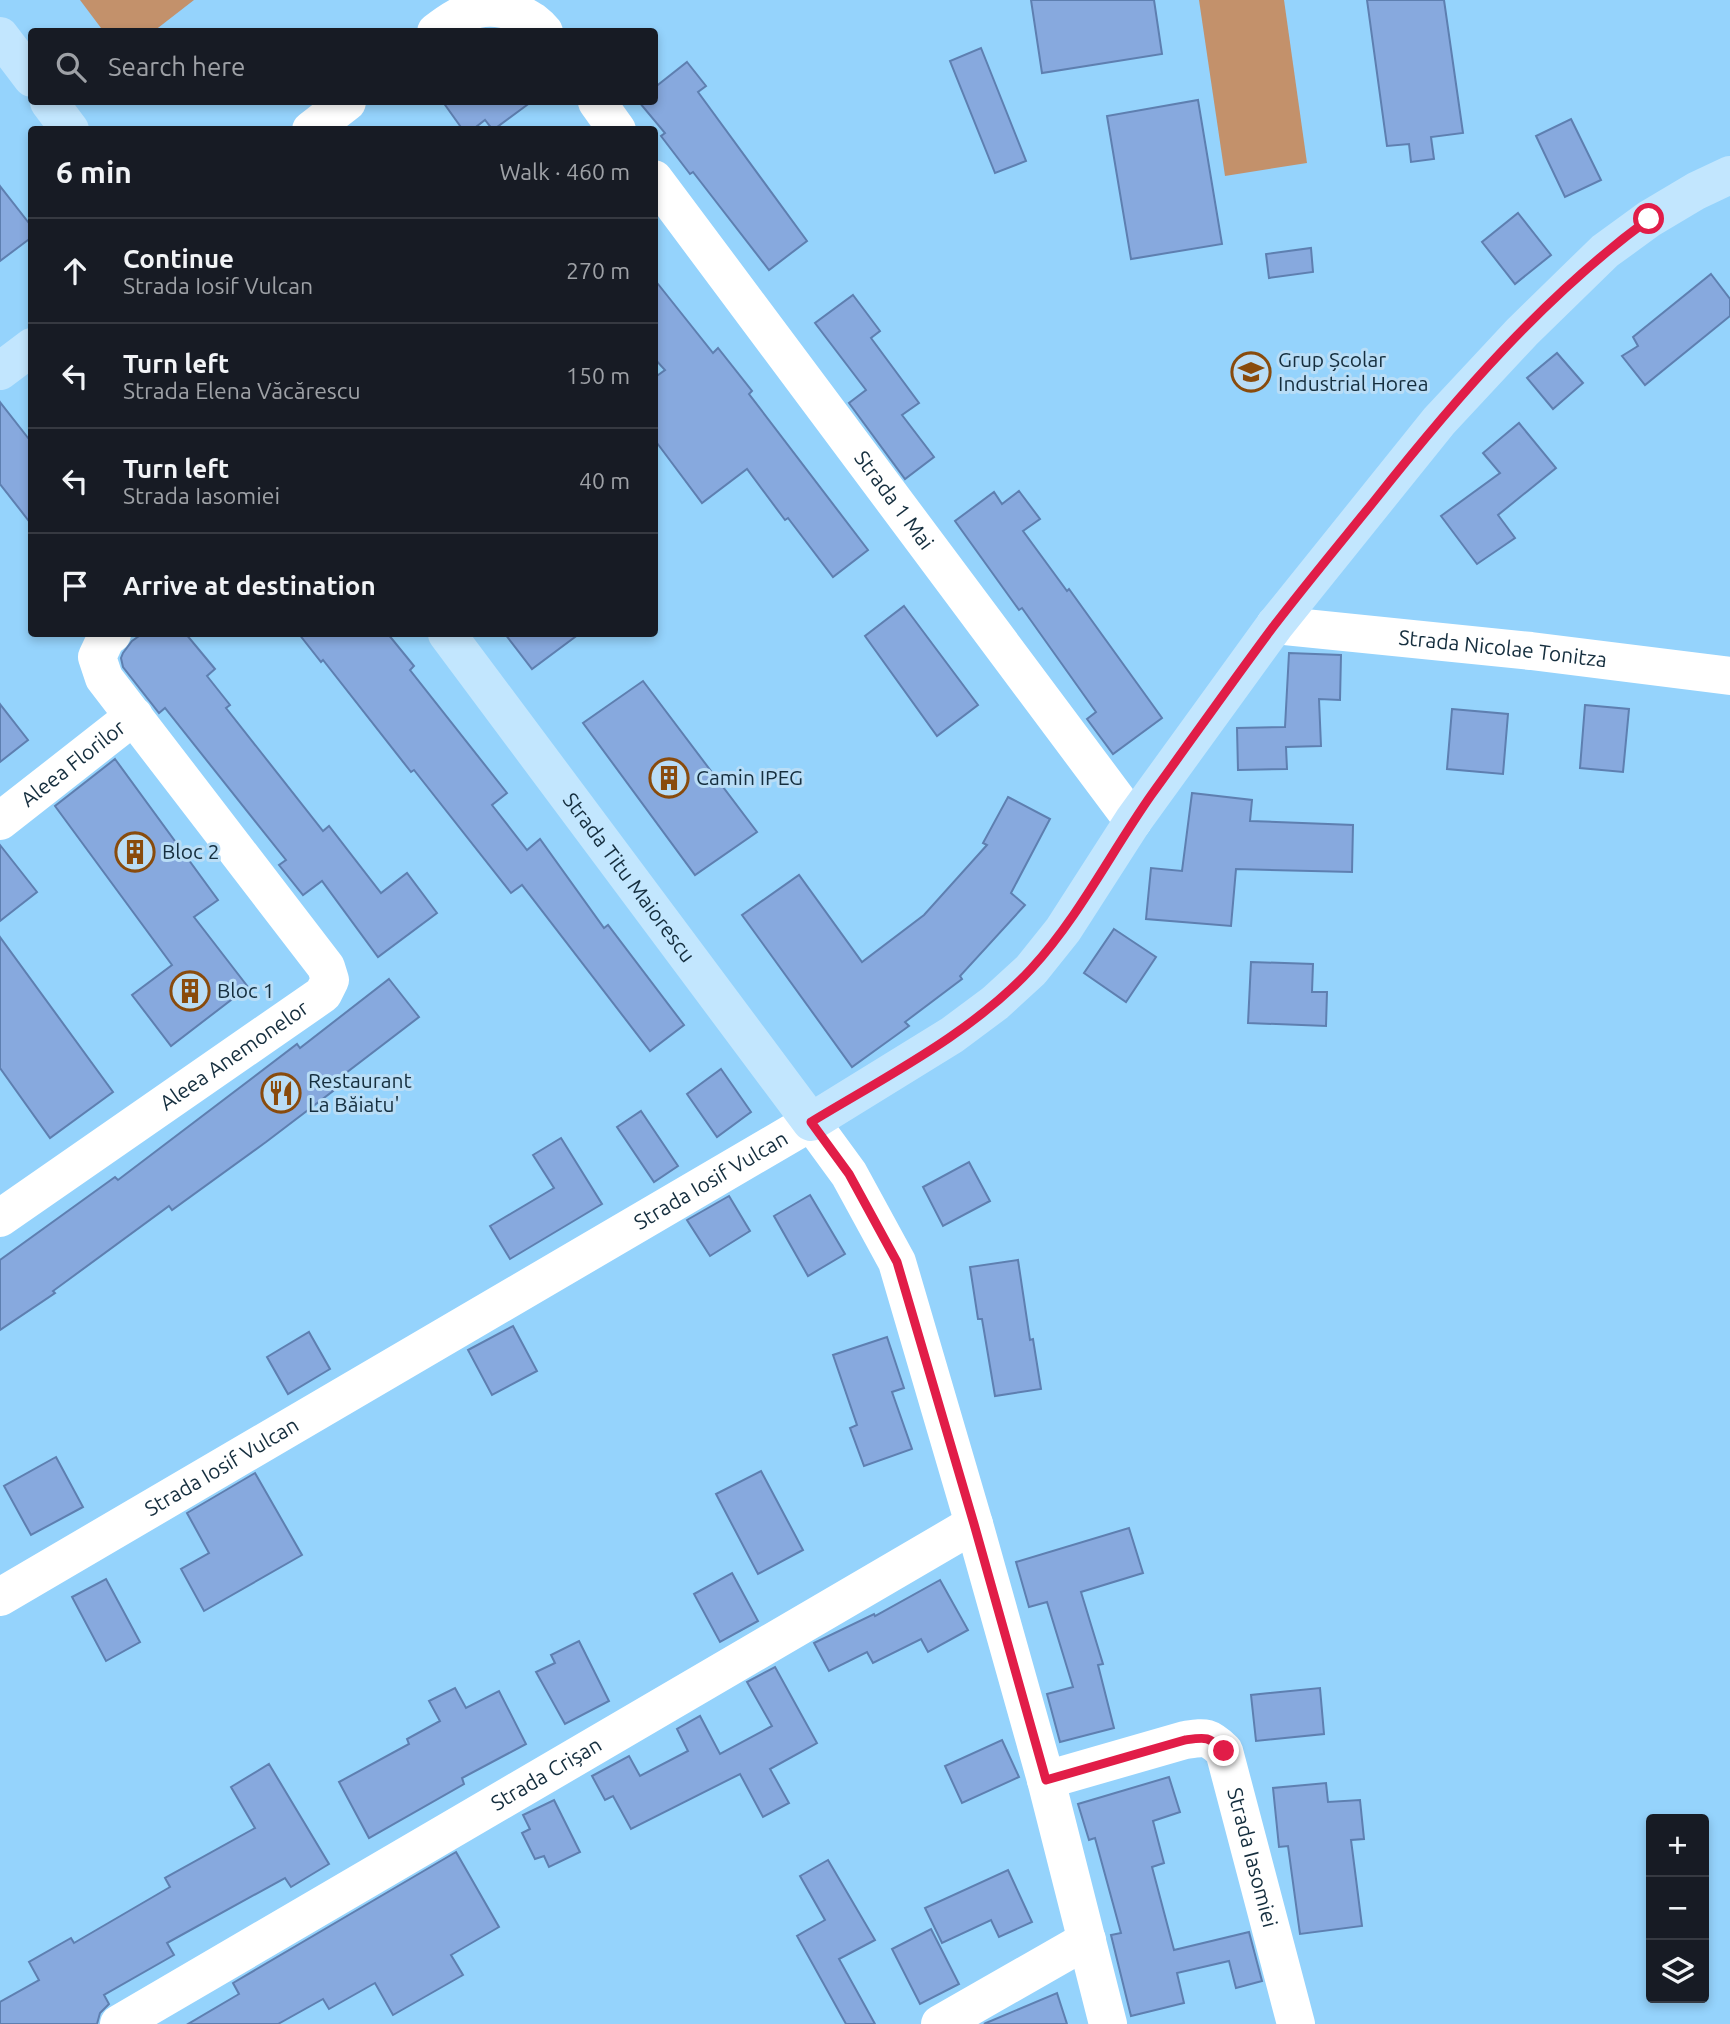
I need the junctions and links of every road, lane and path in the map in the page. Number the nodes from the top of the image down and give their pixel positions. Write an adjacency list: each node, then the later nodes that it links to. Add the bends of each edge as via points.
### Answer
1 (510, 4): 2 (street, via 483,5); 3 (street)
2 (441, 28)
3 (541, 28)
4 (0, 36): 5 (main road)
5 (28, 73)
6 (51, 105): 9 (main road)
7 (343, 105): 10 (street)
8 (599, 105): 11 (street)
9 (67, 126)
10 (316, 126)
11 (614, 126)
12 (1730, 175): 16 (main road, Strada Iosif Vulcan, via 1649,219 1605,251 1522,332 1438,421)
13 (658, 184): 22 (street, Strada 1 Mai)
14 (28, 350): 15 (main road)
15 (0, 371)
16 (1275, 625): 19 (street, Strada Nicolae Tonitza, via 1531,650); 22 (main road, Strada Iosif Vulcan)
17 (108, 637): 20 (street, Aleea Florilor, via 97,657 104,678)
18 (449, 637): 23 (main road, Strada Titu Maiorescu)
19 (1730, 676)
20 (134, 716): 21 (street, Aleea Florilor); 24 (street, Aleea Anemonelor, via 326,967 330,980 323,994)
21 (0, 821)
22 (1133, 821): 23 (main road, Strada Iosif Vulcan, via 1063,930 1031,970 952,1035)
23 (811, 1122): 25 (street, via 849,1174 897,1262); 26 (street, Strada Iosif Vulcan)
24 (0, 1218)
25 (974, 1524): 27 (street); 29 (street, Strada Crișan)
26 (0, 1597)
27 (1046, 1780): 28 (street); 32 (street, Strada Iasomiei, via 1185,1740 1205,1737 1224,1751)
28 (1087, 1940): 30 (street); 31 (street)
29 (119, 2024)
30 (940, 2024)
31 (1108, 2024)
32 (1296, 2024)

